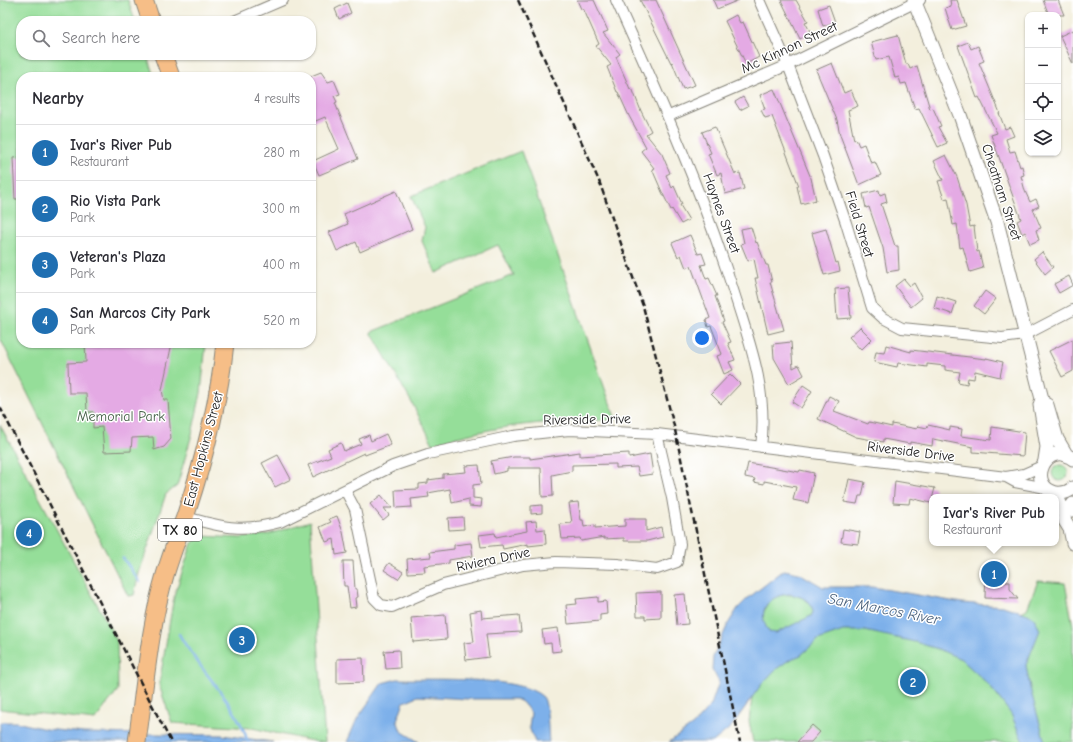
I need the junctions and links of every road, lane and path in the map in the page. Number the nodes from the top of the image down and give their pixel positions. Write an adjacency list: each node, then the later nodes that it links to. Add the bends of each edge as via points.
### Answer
1 (144, 0): 6 (main road)
2 (283, 0): 7 (street)
3 (616, 0): 11 (street, Haynes Street)
4 (759, 0): 9 (street, Field Street)
5 (916, 1): 9 (street, Mc Kinnon Street); 13 (street, Cheatham Street, via 960,115 997,222)
6 (149, 16)
7 (246, 16)
8 (165, 60): 10 (main road)
9 (788, 65): 11 (street, Mc Kinnon Street); 13 (street, Field Street, via 846,223 872,308 883,318 902,328 1002,338)
10 (169, 72)
11 (669, 116): 17 (street, Haynes Street, via 710,218 755,358 763,408)
12 (1073, 310): 13 (street, Field Street)
13 (1025, 334): 15 (street, Cheatham Street)
14 (224, 348): 28 (main road, East Hopkins Street / TX 80, via 210,433)
15 (1042, 399): 18 (street, Cheatham Street, via 1047,403 1057,439); 19 (street, Cheatham Street, via 1040,405 1047,447)
16 (657, 434): 17 (street, Riverside Drive); 22 (street, Riverside Drive, via 569,430 513,436 428,454 393,466); 22 (street, Riviera Drive, via 680,544 677,562 657,569 617,564 556,562 523,565 443,585 392,607 380,605 374,598 355,509)
17 (761, 447): 20 (street, Riverside Drive)
18 (1070, 457): 19 (street, via 1056,455)
19 (1043, 463): 20 (street, Riverside Drive, via 1024,474); 23 (street, Cheatham Street, via 1040,478)
20 (1006, 477): 23 (street, Riverside Drive, via 1015,482)
21 (1073, 488): 23 (street, via 1064,493)
22 (346, 490): 28 (street, Riverside Drive, via 280,522 262,527 232,529)
23 (1049, 490): 24 (street)
24 (1053, 494)
25 (1059, 502): 29 (street, via 1065,521)
26 (1073, 504): 27 (street)
27 (1073, 510)
28 (185, 517): 31 (main road, East Hopkins Street / TX 80, via 165,575 152,627)
29 (1072, 524): 30 (street)
30 (1073, 543)
31 (137, 742)

